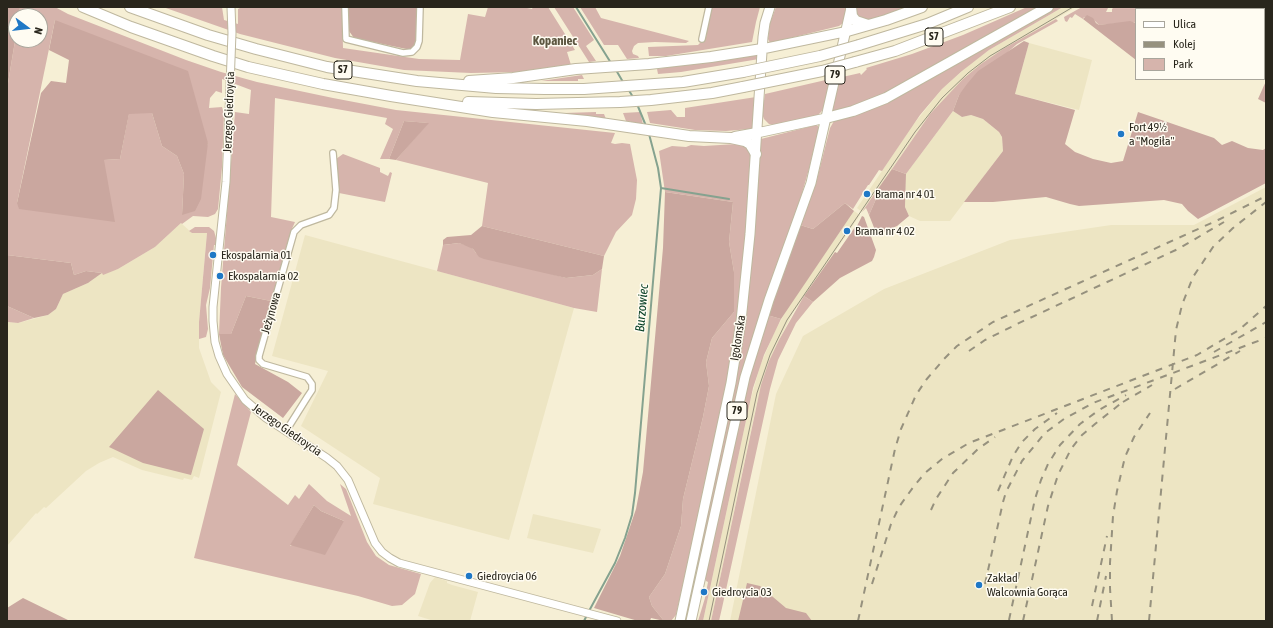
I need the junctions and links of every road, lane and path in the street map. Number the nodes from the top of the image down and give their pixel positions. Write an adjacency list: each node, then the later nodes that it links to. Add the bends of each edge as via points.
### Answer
1 (83, 7): 18 (highway, S7, via 172,42 248,67 354,90)
2 (130, 7): 17 (highway, S7, via 208,35 296,59 361,73)
3 (231, 7): 24 (street, Jerzego Giedroycia, bridge, via 229,112 213,321 219,356 245,400)
4 (345, 7): 5 (street, via 346,39 403,53 414,51 418,47)
5 (420, 7)
6 (709, 7): 15 (street)
7 (770, 7): 16 (main road, 79)
8 (851, 7): 13 (highway, via 852,16 856,21); 14 (main road, 79)
9 (922, 7): 13 (highway)
10 (968, 7): 17 (highway, S7, bridge, via 927,24 859,45 798,61 683,82 584,89 496,88)
11 (1010, 7): 18 (highway, S7, bridge, via 902,48 822,71 743,88 643,101 536,104)
12 (1048, 7): 19 (highway, via 886,98)
13 (870, 25): 14 (highway)
14 (844, 32): 16 (main road); 19 (main road, 79)
15 (702, 39)
16 (762, 49): 17 (highway, via 649,64 576,69); 20 (main road, Igołomska / 79)
17 (443, 84)
18 (434, 102): 21 (highway, via 493,112 689,136)
19 (826, 118): 20 (main road); 27 (main road, Igołomska / 79, via 811,183 769,300 745,377)
20 (757, 133): 21 (highway); 23 (main road, Igołomska / 79)
21 (732, 138): 23 (highway, via 750,144)
22 (333, 153): 24 (street, Jeżynowa, via 336,190 334,208 329,216 301,226 294,232 259,356 263,364 307,377 312,384 312,390)
23 (756, 154): 26 (main road, Igołomska / 79, via 746,285 737,351)
24 (286, 431): 25 (street, Jerzego Giedroycia, via 337,466 348,480 375,543 390,558 399,563)
25 (617, 621)
26 (680, 621)
27 (691, 621)

